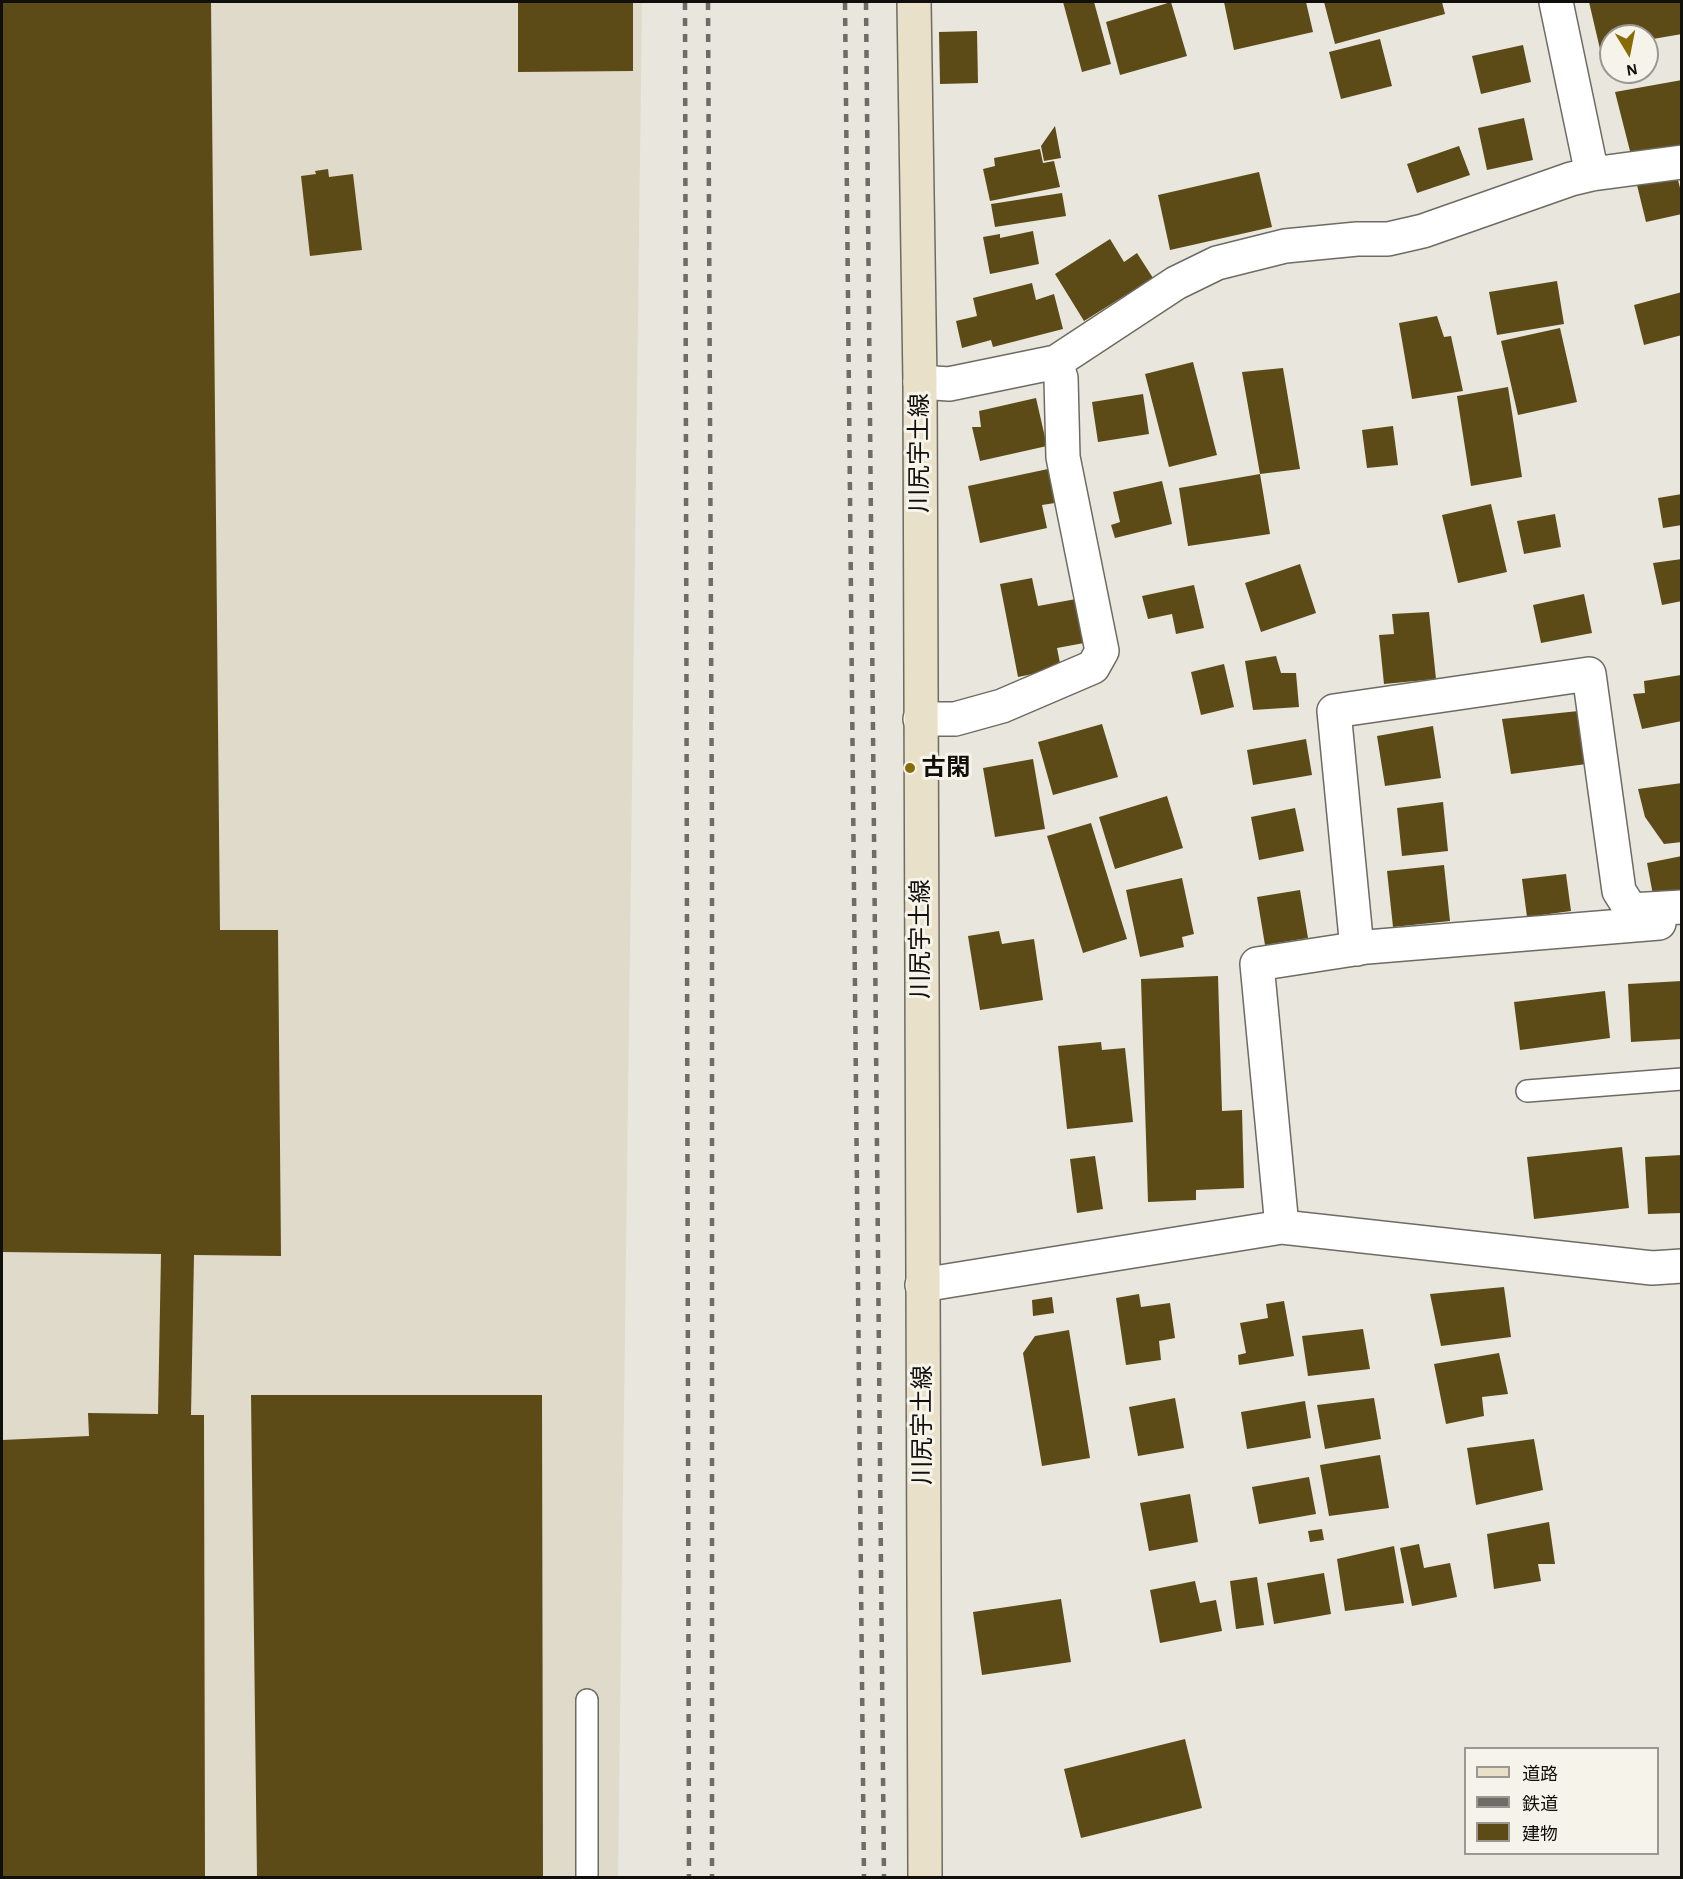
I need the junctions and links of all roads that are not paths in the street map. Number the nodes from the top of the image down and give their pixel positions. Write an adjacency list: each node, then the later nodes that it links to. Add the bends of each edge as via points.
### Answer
1 (914, 2): 6 (main road, 川尻宇土線)
2 (1556, 2): 4 (street)
3 (1682, 162): 4 (street)
4 (1592, 174): 5 (street, via 1423,231 1388,239 1357,238 1285,246 1217,263 1176,283)
5 (1056, 362): 6 (street, via 949,384); 7 (street, via 1063,457 1102,651 1093,667 1002,706 955,719)
6 (920, 382): 7 (main road, 川尻宇土線)
7 (920, 719): 15 (main road, 川尻宇土線)
8 (1682, 907): 10 (street, via 1631,910 1619,891 1589,674 1334,711)
9 (1682, 921): 10 (street)
10 (1357, 949): 13 (street, via 1257,964)
11 (1682, 1079): 12 (lane)
12 (1527, 1091)
13 (1282, 1227): 14 (street, via 1652,1268); 15 (street)
14 (1682, 1266)
15 (922, 1284): 18 (main road, 川尻宇土線)
16 (587, 1700): 17 (lane)
17 (587, 1878)
18 (925, 1878)

